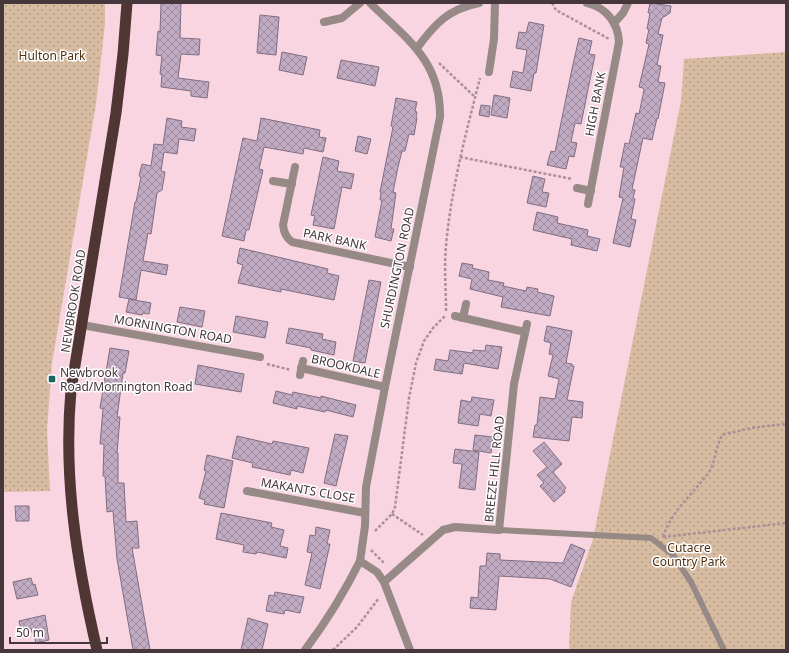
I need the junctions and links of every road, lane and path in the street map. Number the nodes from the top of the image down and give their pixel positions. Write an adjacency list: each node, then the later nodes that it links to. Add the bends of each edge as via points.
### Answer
1 (127, 3): 26 (highway, NEWBROOK ROAD, via 116,113)
2 (360, 3): 9 (street, via 342,18)
3 (370, 3): 12 (street, SHURDINGTON ROAD)
4 (479, 3): 12 (street, via 466,5 448,14 432,28)
5 (495, 3): 14 (street, via 494,39)
6 (552, 3): 11 (path, via 556,10 610,40)
7 (587, 3): 10 (street, via 603,11)
8 (628, 3): 10 (street)
9 (324, 22)
10 (614, 22): 11 (street, HIGH BANK)
11 (619, 42): 21 (street, HIGH BANK)
12 (417, 48): 23 (street, SHURDINGTON ROAD, via 436,84 440,117)
13 (438, 62): 15 (path)
14 (489, 72): 15 (path, via 480,77)
15 (475, 97): 16 (path)
16 (460, 157): 20 (path, via 578,181); 25 (path, via 454,185 445,273)
17 (296, 167): 19 (street, PARK BANK)
18 (273, 180): 19 (street)
19 (292, 184): 23 (street, PARK BANK, via 283,225 287,238 292,242)
20 (577, 188): 21 (street)
21 (591, 191): 22 (street, HIGH BANK)
22 (588, 204)
23 (410, 267): 29 (street, SHURDINGTON ROAD)
24 (466, 304): 25 (street)
25 (455, 316): 33 (path, via 433,328 424,341 416,363 409,398 396,507); 35 (street, BREEZE HILL ROAD, via 526,328 514,384)
26 (82, 325): 27 (street, MORNINGTON ROAD); 43 (highway, NEWBROOK ROAD, via 68,422 70,502)
27 (260, 357): 28 (path, via 265,364 294,370)
28 (301, 368): 29 (street, BROOKDALE)
29 (384, 388): 32 (street, SHURDINGTON ROAD, via 366,487)
30 (786, 424): 36 (path, via 753,427 723,435 710,471 672,518)
31 (247, 491): 32 (street, MAKANTS CLOSE)
32 (365, 512): 39 (street, SHURDINGTON ROAD)
33 (392, 514): 38 (path); 39 (path)
34 (786, 522): 36 (path)
35 (499, 530): 37 (lane); 38 (street, BREEZE HILL ROAD, via 455,527 443,530)
36 (663, 537): 37 (path)
37 (651, 538): 47 (lane, via 674,555 691,582)
38 (431, 541): 41 (street, BREEZE HILL ROAD)
39 (364, 542): 40 (street, SHURDINGTON ROAD); 41 (path)
40 (360, 561): 42 (street, via 377,572); 44 (street, via 330,616)
41 (394, 573): 42 (street, BREEZE HILL ROAD)
42 (385, 585): 45 (path, via 357,627); 46 (street)
43 (96, 650)
44 (305, 650)
45 (333, 650)
46 (410, 650)
47 (724, 650)

